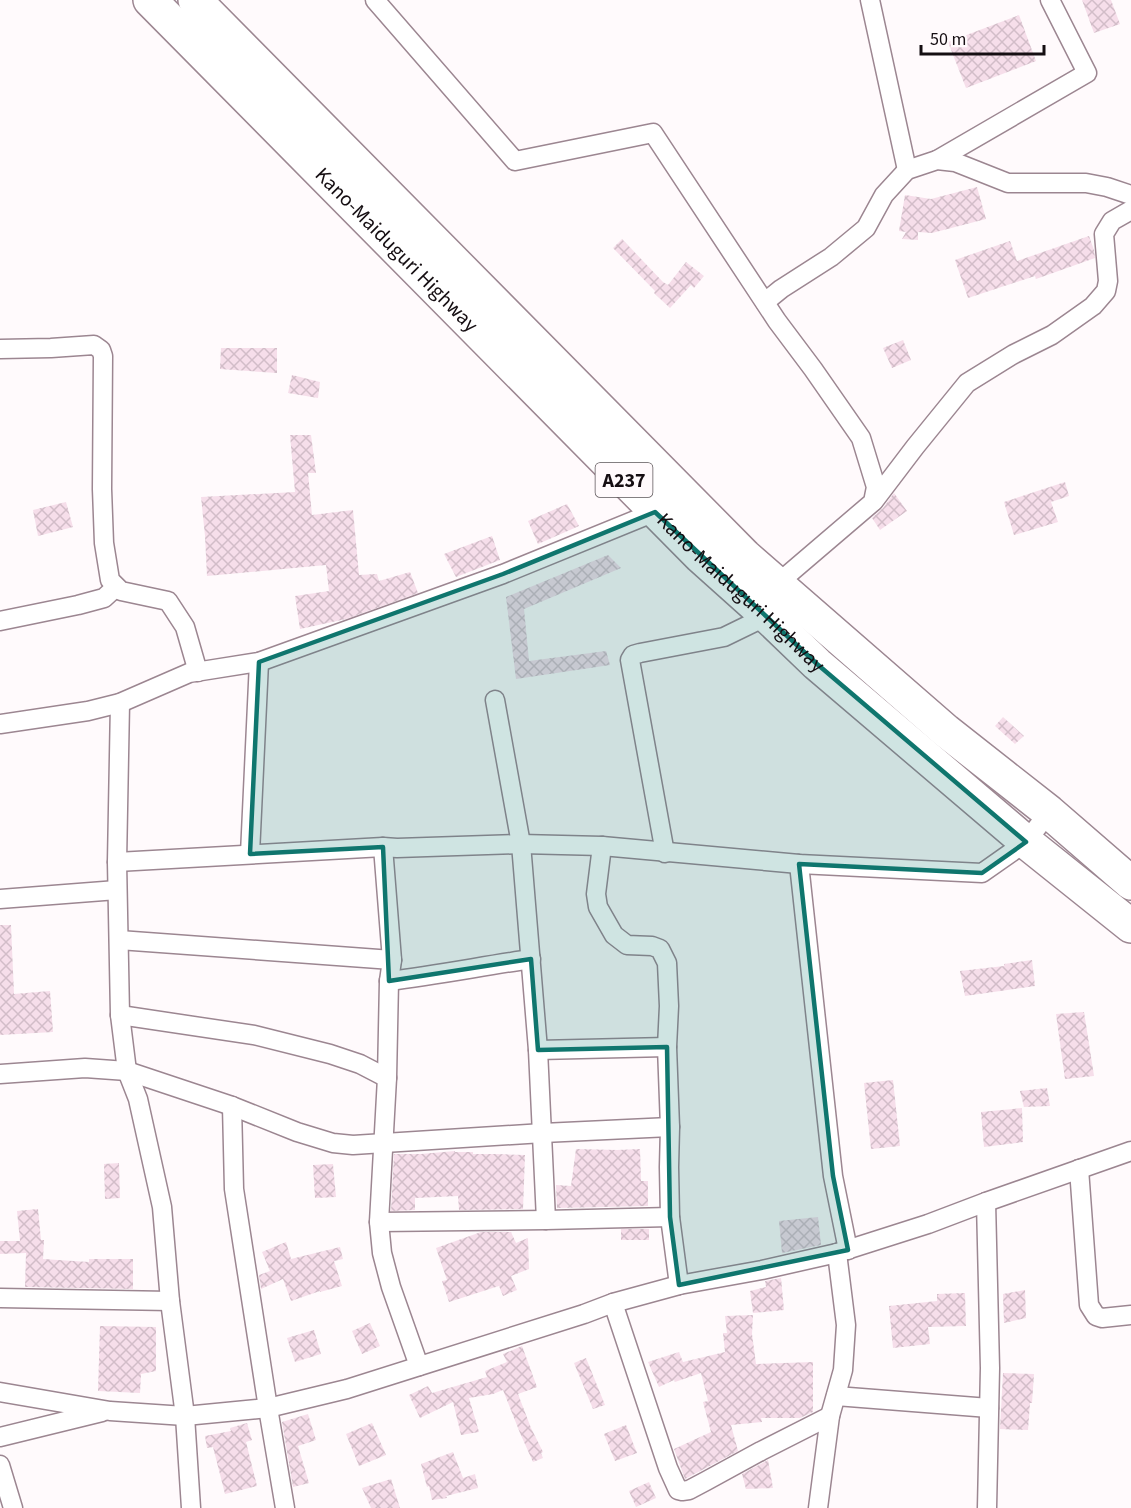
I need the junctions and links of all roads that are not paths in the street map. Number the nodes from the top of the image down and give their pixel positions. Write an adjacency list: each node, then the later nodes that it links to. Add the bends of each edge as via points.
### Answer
1 (150, 0): 13 (highway, Kano-Maiduguri Highway / A237)
2 (195, 0): 14 (highway, Kano-Maiduguri Highway / A237)
3 (375, 0): 10 (street, via 515,161 653,134)
4 (870, 0): 7 (street)
5 (1050, 0): 6 (street, via 1087,73)
6 (937, 160): 7 (street); 8 (street, via 955,162 1008,183 1086,183)
7 (907, 170): 10 (street, via 884,195 866,228)
8 (1131, 195)
9 (1131, 210): 12 (street, via 1113,221 1104,234 1108,281 1106,291 1093,306 1052,335 967,383)
10 (765, 302): 12 (street, via 861,438 876,487)
11 (1, 347): 15 (street, via 7,350 94,345 104,356 104,543 110,580)
12 (873, 502): 14 (street)
13 (655, 512): 16 (highway, Kano-Maiduguri Highway / A237); 18 (street, via 503,574)
14 (777, 584): 23 (highway, Kano-Maiduguri Highway / A237, via 946,731)
15 (116, 587): 17 (street, via 104,598); 19 (street, via 168,601 185,627)
16 (767, 616): 24 (highway, Kano-Maiduguri Highway / A237, via 817,664); 28 (street, via 724,637 640,653 630,660)
17 (0, 621)
18 (259, 662): 19 (street); 29 (street)
19 (198, 672): 21 (street)
20 (495, 700): 25 (street)
21 (120, 703): 22 (street); 30 (street)
22 (0, 724)
23 (1049, 812): 24 (street); 32 (highway, Kano-Maiduguri Highway / A237)
24 (1026, 842): 31 (street, via 982,873); 35 (highway, Kano-Maiduguri Highway / A237)
25 (521, 844): 26 (street); 27 (street); 37 (street)
26 (602, 846): 28 (street); 41 (street, via 598,907 614,935 627,945 660,949 667,963)
27 (383, 847): 29 (street); 38 (street)
28 (665, 853): 31 (street)
29 (250, 854): 30 (street)
30 (117, 862): 33 (street)
31 (799, 864): 56 (street)
32 (1131, 883)
33 (117, 890): 34 (street); 36 (street)
34 (0, 899)
35 (1131, 926)
36 (119, 940): 38 (street); 40 (street)
37 (531, 959): 39 (street); 42 (street)
38 (392, 960): 39 (street)
39 (389, 981): 45 (street)
40 (120, 1015): 43 (street); 45 (street, via 264,1038 330,1054)
41 (667, 1047): 42 (street); 47 (street)
42 (538, 1050): 48 (street)
43 (127, 1071): 44 (street, via 85,1068); 46 (street); 59 (street, via 138,1099 162,1207)
44 (0, 1074)
45 (387, 1078): 49 (street)
46 (232, 1106): 49 (street, via 333,1143); 65 (street, via 234,1189)
47 (670, 1127): 48 (street); 53 (street)
48 (543, 1132): 49 (street); 54 (street)
49 (384, 1142): 55 (street)
50 (1131, 1151): 51 (street)
51 (1079, 1169): 52 (street); 61 (street, via 1089,1305 1102,1318)
52 (986, 1202): 56 (street); 66 (street)
53 (670, 1218): 54 (street); 57 (street)
54 (546, 1220): 55 (street)
55 (379, 1222): 62 (street, via 391,1287)
56 (843, 1251): 57 (street); 64 (street, via 846,1325 843,1370)
57 (679, 1285): 60 (street)
58 (0, 1298): 59 (street)
59 (170, 1301): 68 (street)
60 (613, 1303): 62 (street); 69 (street, via 678,1490 689,1490)
61 (1131, 1315)
62 (419, 1366): 65 (street)
63 (0, 1392): 67 (street)
64 (836, 1396): 66 (street); 69 (street)
65 (268, 1408): 68 (street); 74 (street)
66 (989, 1408): 76 (street)
67 (110, 1411): 68 (street); 70 (street)
68 (185, 1416): 73 (street)
69 (830, 1416): 75 (street)
70 (0, 1437)
71 (0, 1465): 72 (street)
72 (13, 1508)
73 (191, 1508)
74 (285, 1508)
75 (818, 1508)
76 (987, 1508)

